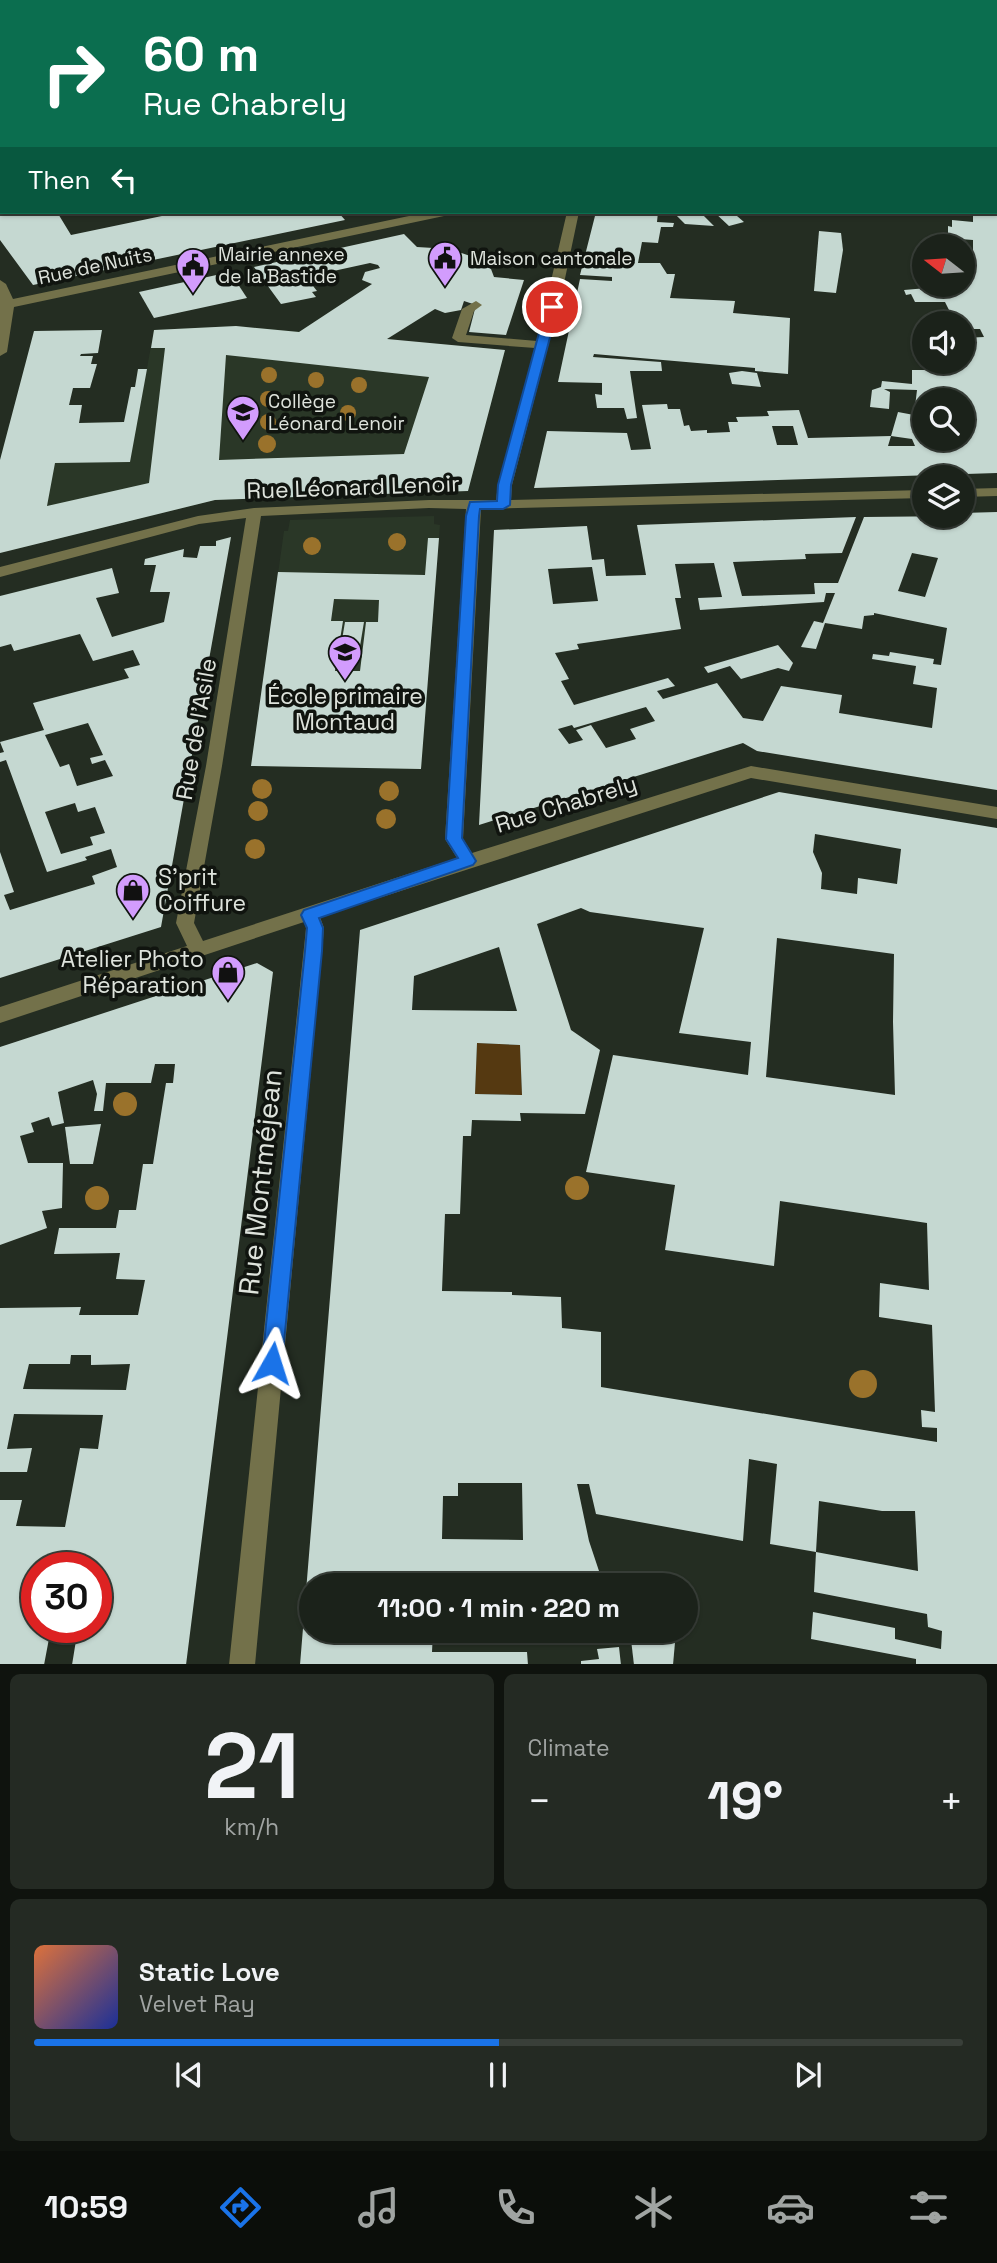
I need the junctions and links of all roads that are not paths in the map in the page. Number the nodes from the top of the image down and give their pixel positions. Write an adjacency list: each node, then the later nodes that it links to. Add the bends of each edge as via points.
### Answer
1 (428, 214): 4 (street, Rue de Nuits, via 379,220)
2 (573, 214): 6 (street)
3 (0, 284): 4 (street)
4 (5, 305): 7 (street, via 9,317)
5 (477, 305): 6 (street, via 468,309 458,338)
6 (542, 345): 12 (street)
7 (0, 352)
8 (997, 492): 9 (street)
9 (975, 493)
10 (912, 494): 12 (street, Rue Léonard Lenoir)
11 (474, 505): 12 (street, Rue Léonard Lenoir); 13 (street, Rue Léonard Lenoir); 16 (street, via 454,839)
12 (503, 505)
13 (254, 512): 14 (street, Rue Léonard Lenoir, via 198,520); 18 (street, Rue de l'Asile, via 185,923)
14 (0, 572)
15 (997, 813): 16 (street, Rue Chabrely, via 751,772)
16 (468, 861): 17 (street, Rue Chabrely)
17 (310, 915): 18 (street, Rue Chabrely); 20 (street, Rue Montméjean, via 315,928 313,951)
18 (198, 951): 19 (street, Rue Chabrely)
19 (0, 1015)
20 (242, 1664)

